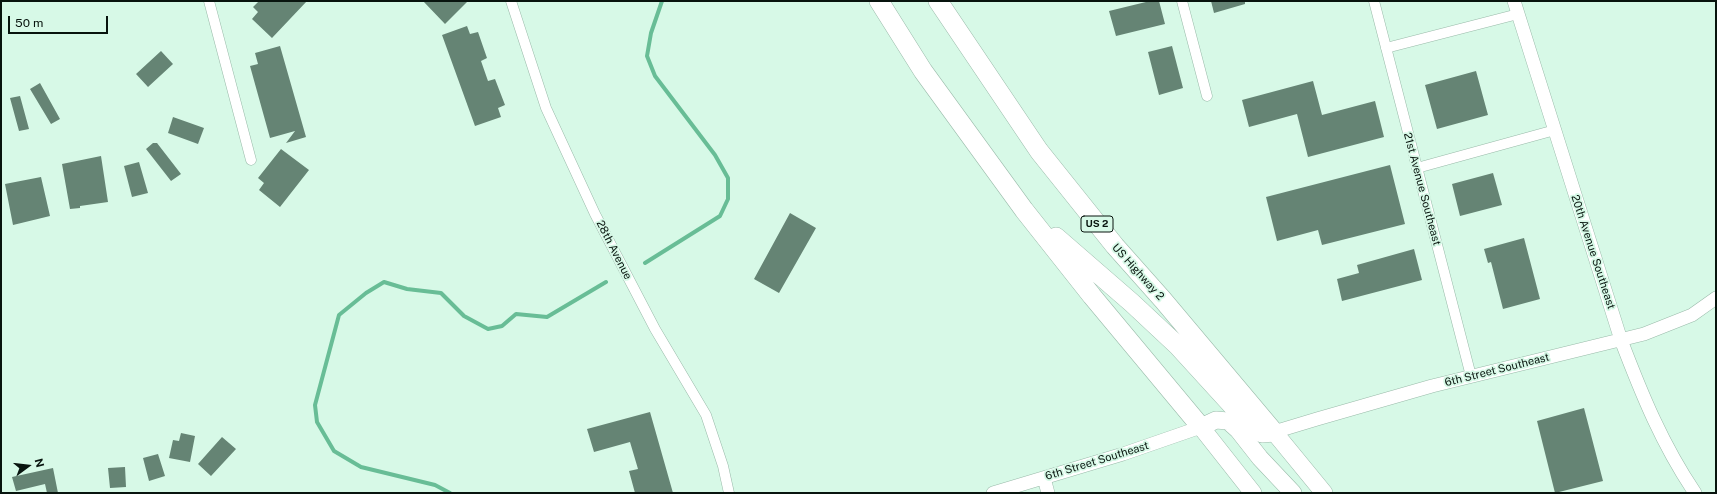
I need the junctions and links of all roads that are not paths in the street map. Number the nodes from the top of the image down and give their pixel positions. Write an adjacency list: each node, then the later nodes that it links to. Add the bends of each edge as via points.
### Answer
1 (209, 1): 12 (street)
2 (511, 1): 21 (street, 28th Avenue, via 546,108 595,214 645,310 706,415)
3 (879, 1): 14 (highway, via 923,71)
4 (938, 1): 19 (highway, US Highway 2 / US 2, via 1039,151 1115,246 1164,300)
5 (1182, 1): 10 (street)
6 (1374, 1): 9 (street, 21st Avenue Southeast)
7 (1514, 1): 8 (street, 20th Avenue Southeast)
8 (1518, 14): 9 (street); 11 (street, 20th Avenue Southeast)
9 (1386, 48): 13 (street, 21st Avenue Southeast)
10 (1207, 96)
11 (1555, 130): 13 (street); 16 (street, 20th Avenue Southeast)
12 (251, 160)
13 (1417, 168): 17 (street, 21st Avenue Southeast)
14 (1024, 210): 18 (highway); 19 (highway, via 1178,346 1251,426 1262,433)
15 (1716, 298): 16 (street, 6th Street Southeast, via 1692,315)
16 (1622, 340): 17 (street, 6th Street Southeast); 27 (street, 20th Avenue Southeast, via 1640,391 1659,433)
17 (1471, 376): 19 (street, 6th Street Southeast)
18 (1201, 427): 20 (street, 6th Street Southeast); 24 (highway); 25 (highway, via 1216,420 1228,421)
19 (1274, 432): 26 (highway, US Highway 2 / US 2)
20 (1044, 478): 22 (street, 6th Street Southeast); 23 (street)
21 (729, 493)
22 (993, 493)
23 (1048, 493)
24 (1253, 493)
25 (1293, 493)
26 (1324, 493)
27 (1695, 493)

